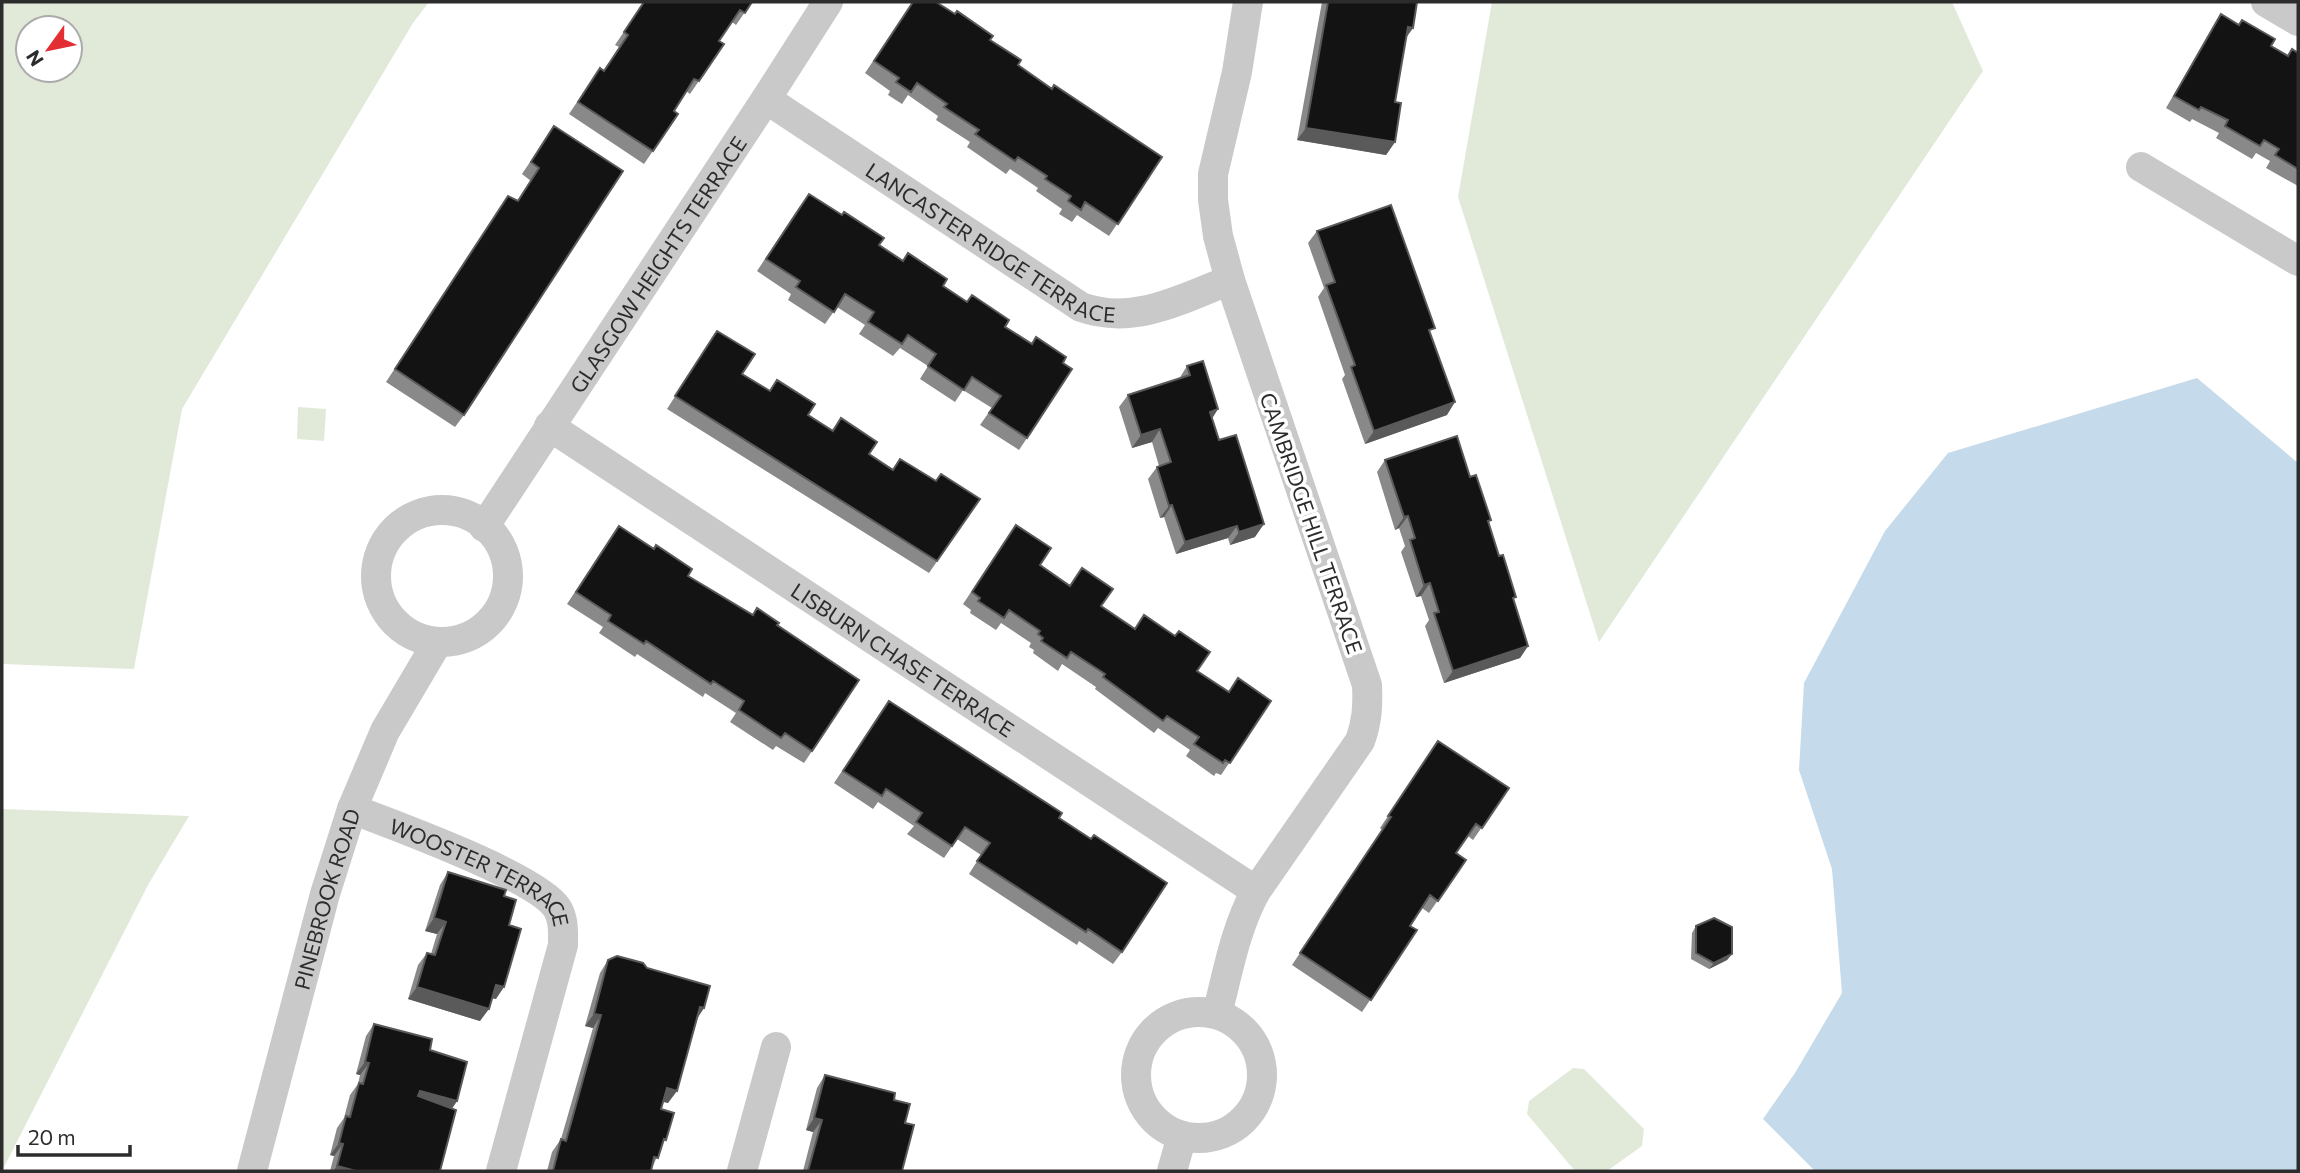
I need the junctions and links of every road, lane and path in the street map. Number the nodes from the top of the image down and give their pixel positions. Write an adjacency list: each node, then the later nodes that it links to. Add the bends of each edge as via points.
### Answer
1 (828, 2): 5 (street, GLASGOW HEIGHTS TERRACE)
2 (1248, 2): 8 (street, CAMBRIDGE HILL TERRACE, via 1213,174 1218,236)
3 (2266, 2): 4 (street)
4 (2298, 21)
5 (766, 99): 8 (street, LANCASTER RIDGE TERRACE, via 1081,307 1109,314 1144,312); 9 (street, GLASGOW HEIGHTS TERRACE)
6 (2141, 166): 7 (street)
7 (2298, 261)
8 (1230, 280): 13 (street, CAMBRIDGE HILL TERRACE, via 1367,685 1368,702 1360,741)
9 (549, 426): 10 (street, GLASGOW HEIGHTS TERRACE); 13 (street, LISBURN CHASE TERRACE)
10 (484, 527): 11 (street, via 502,547 508,566 502,606 475,634); 11 (street, via 458,511 421,513 404,521 379,552 375,573 386,612 399,628)
11 (436, 643): 12 (street, PINEBROOK ROAD, via 385,731)
12 (352, 809): 17 (street, PINEBROOK ROAD); 18 (street, WOOSTER TERRACE, via 500,870 537,890 556,907 563,945)
13 (1256, 891): 14 (street, CAMBRIDGE HILL TERRACE, via 1239,928)
14 (1217, 1014): 16 (street, via 1234,1022 1256,1049 1262,1066 1261,1084 1247,1116 1234,1128 1209,1137); 16 (street, via 1199,1011 1164,1021 1141,1048 1136,1066 1141,1102 1165,1129)
15 (776, 1047): 19 (street)
16 (1182, 1136): 20 (street)
17 (252, 1171)
18 (501, 1171)
19 (742, 1171)
20 (1172, 1171)

